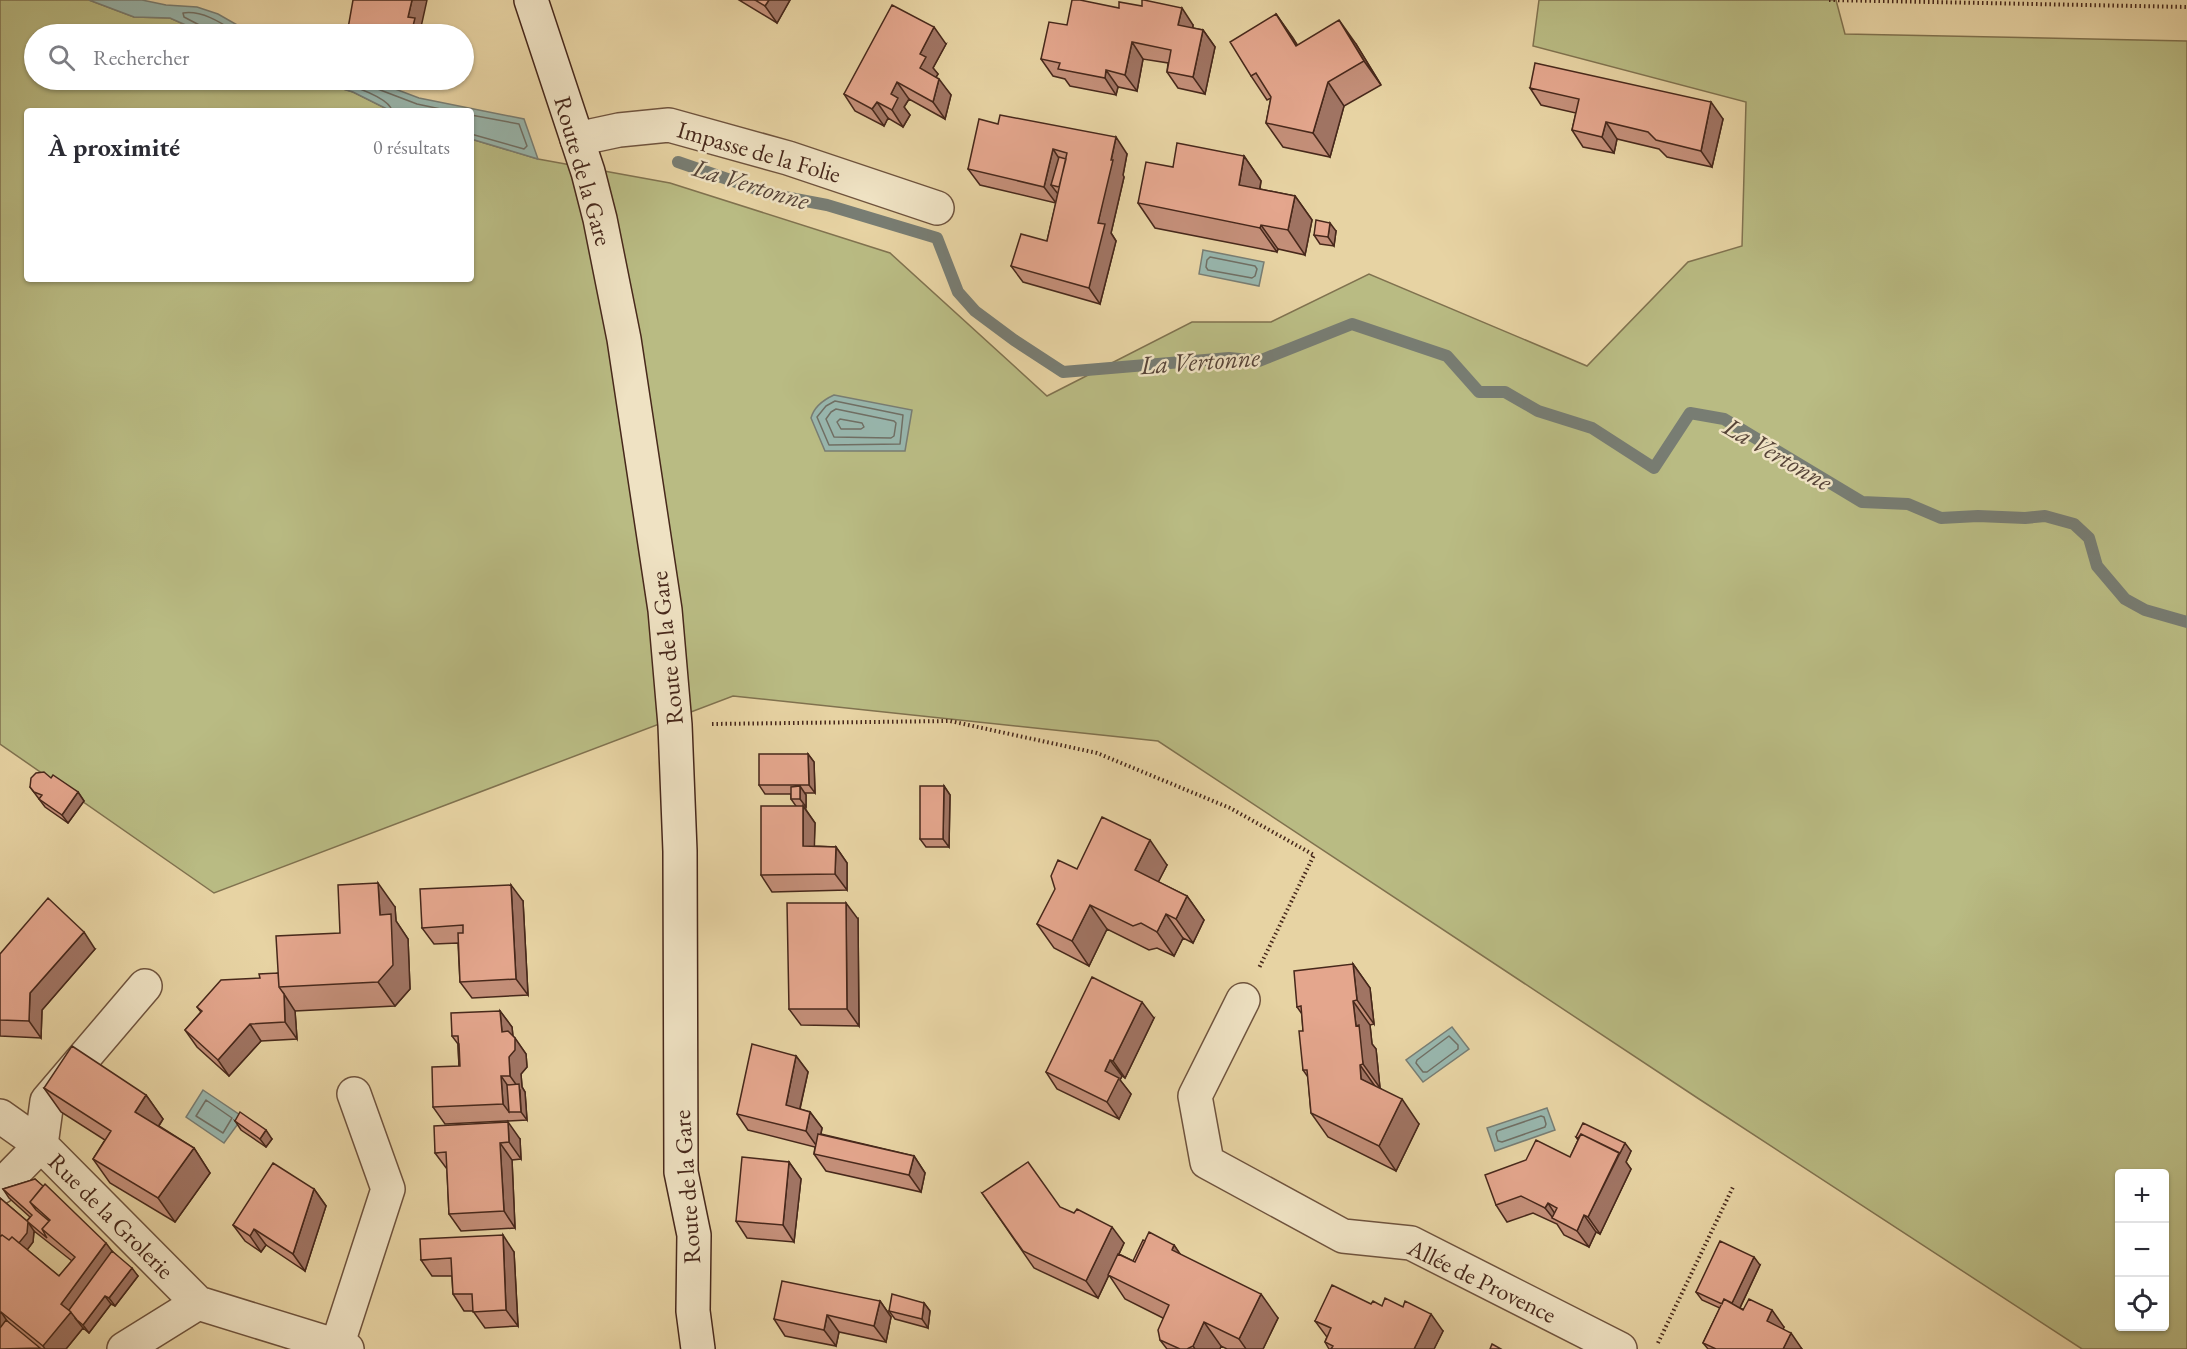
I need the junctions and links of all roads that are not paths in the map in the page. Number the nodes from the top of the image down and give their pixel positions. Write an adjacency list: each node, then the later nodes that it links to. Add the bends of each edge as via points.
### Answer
1 (531, 0): 2 (street, Route de la Gare)
2 (577, 139): 3 (street, Impasse de la Folie, via 669,125 788,158); 11 (street, Route de la Gare, via 600,219 624,339 665,610 680,851 681,1172 694,1235)
3 (938, 207)
4 (145, 986): 8 (street, via 47,1101)
5 (1243, 1000): 16 (street, Allée de Provence, via 1195,1096 1207,1162 1343,1236 1411,1243)
6 (354, 1094): 12 (street, via 387,1189)
7 (0, 1116): 8 (street)
8 (41, 1145): 9 (street, Rue de la Grolerie); 10 (street, Rue de la Grolerie)
9 (0, 1187)
10 (198, 1303): 12 (street, Rue de la Grolerie); 13 (street, Rue de la Grolerie)
11 (693, 1311): 14 (street, Route de la Gare); 15 (street, Route de la Gare)
12 (342, 1347)
13 (124, 1349)
14 (682, 1349)
15 (698, 1349)
16 (1620, 1349)

